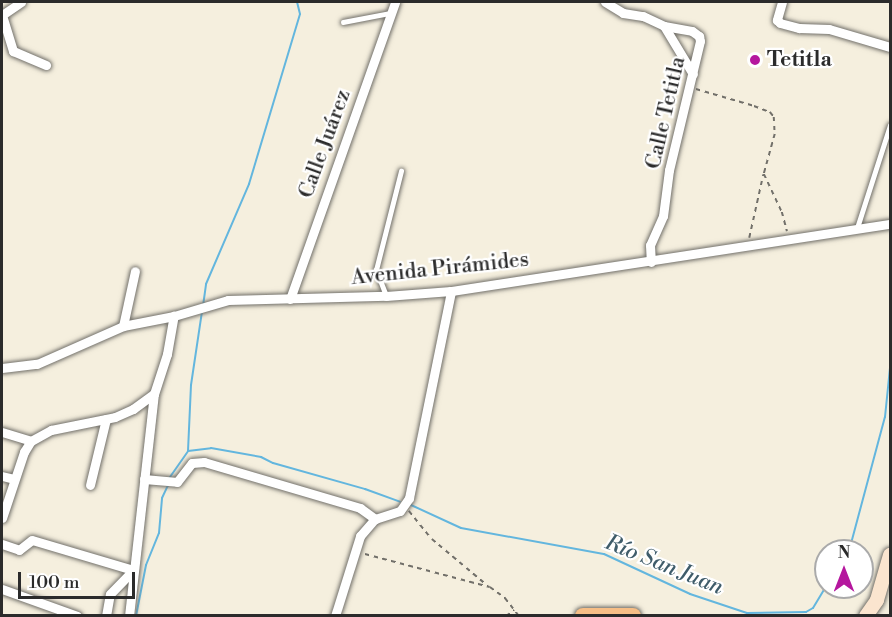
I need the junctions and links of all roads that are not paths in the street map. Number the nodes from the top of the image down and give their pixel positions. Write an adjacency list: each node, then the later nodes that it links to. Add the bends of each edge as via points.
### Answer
1 (21, 2): 6 (street)
2 (395, 2): 5 (street, Calle Juárez)
3 (605, 2): 8 (street, Calle Tetitla, via 615,10)
4 (782, 2): 9 (street, via 777,20 780,23 829,29)
5 (391, 13): 7 (lane); 20 (street, Calle Juárez)
6 (2, 15): 10 (street, via 13,51)
7 (343, 22)
8 (664, 26): 11 (street); 11 (street, Calle Tetitla, via 699,36)
9 (891, 47)
10 (46, 66)
11 (693, 74): 16 (street, Calle Tetitla, via 669,170 663,216 650,245)
12 (891, 124): 15 (lane)
13 (401, 171): 19 (lane, via 376,270)
14 (891, 224): 15 (street, Avenida Pirámides)
15 (857, 228): 16 (street, Avenida Pirámides)
16 (651, 262): 18 (street, Avenida Pirámides)
17 (135, 271): 22 (street)
18 (451, 291): 19 (street, Avenida Pirámides); 33 (street, via 411,492 405,506)
19 (386, 296): 20 (street, Avenida Pirámides)
20 (290, 299): 21 (street, Avenida Pirámides, via 228,300)
21 (174, 316): 22 (street, Avenida Pirámides); 24 (street)
22 (123, 326): 23 (street, Avenida Pirámides, via 37,364)
23 (2, 368)
24 (154, 394): 25 (street, via 133,409); 29 (street)
25 (106, 418): 27 (street, via 51,430); 31 (street)
26 (2, 432): 27 (street)
27 (31, 441): 30 (street)
28 (2, 476): 30 (street)
29 (144, 478): 33 (street, via 177,482 192,463 204,462 360,508); 36 (street)
30 (14, 479): 32 (street)
31 (90, 485)
32 (2, 518)
33 (375, 519): 42 (street, via 360,536)
34 (2, 544): 36 (street, via 19,550 32,540)
35 (891, 555): 38 (main road)
36 (133, 570): 40 (street, via 110,594); 41 (street)
37 (2, 589): 39 (street)
38 (877, 600): 45 (main road); 46 (main road)
39 (78, 615)
40 (106, 615)
41 (129, 615)
42 (335, 615)
43 (583, 615): 44 (highway)
44 (633, 615)
45 (866, 615)
46 (878, 615)

